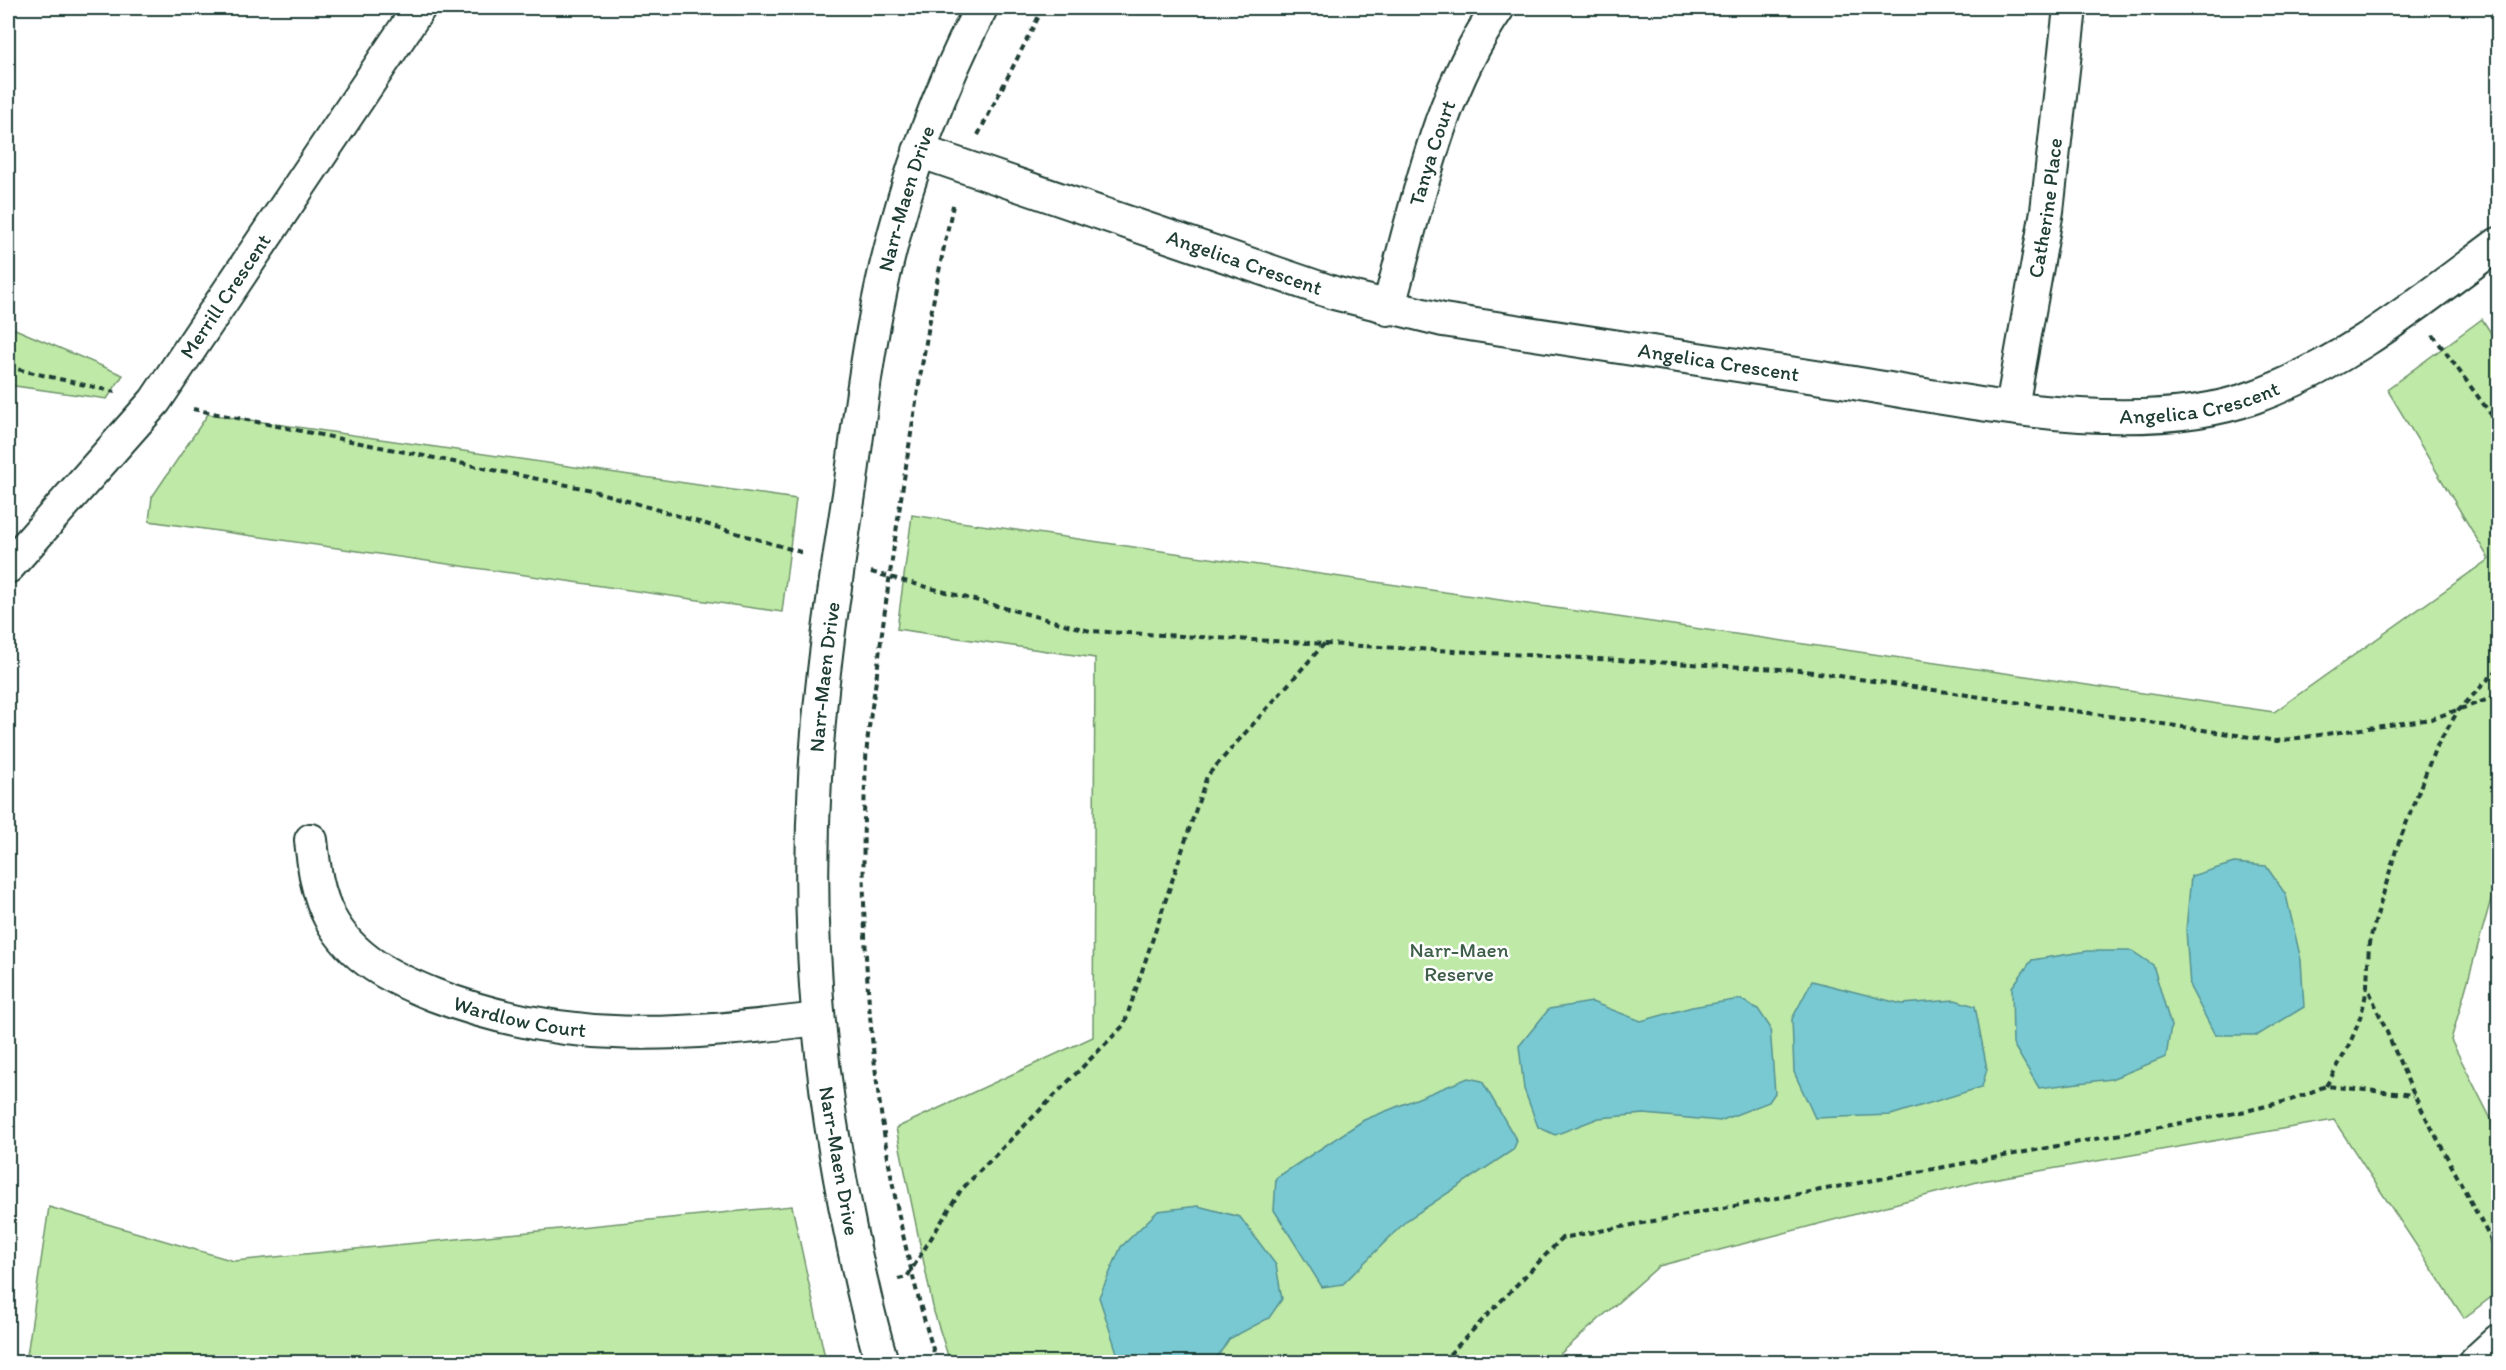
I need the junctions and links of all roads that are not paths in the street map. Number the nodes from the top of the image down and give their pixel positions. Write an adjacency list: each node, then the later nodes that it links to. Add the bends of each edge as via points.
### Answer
1 (419, 8): 9 (street, Merrill Crescent, via 155,401)
2 (981, 8): 5 (street, Narr-Maen Drive, via 938,99)
3 (1498, 8): 7 (street, Tanya Court, via 1468,56 1452,92)
4 (2070, 8): 8 (street, Catherine Place, via 2047,212)
5 (919, 151): 7 (street, Angelica Crescent); 11 (street, Narr-Maen Drive, via 880,291 838,563 815,777 811,895)
6 (2499, 244): 8 (street, Angelica Crescent, via 2325,366 2252,398 2197,411 2116,417)
7 (1388, 309): 8 (street, Angelica Crescent)
8 (2012, 407)
9 (8, 567)
10 (311, 840): 11 (street, Wardlow Court, via 321,899 347,942 388,976 463,1006 567,1030 613,1034 717,1031)
11 (818, 1019): 13 (street, Narr-Maen Drive, via 837,1165)
12 (2499, 1341): 14 (street)
13 (882, 1362)
14 (2475, 1362)

